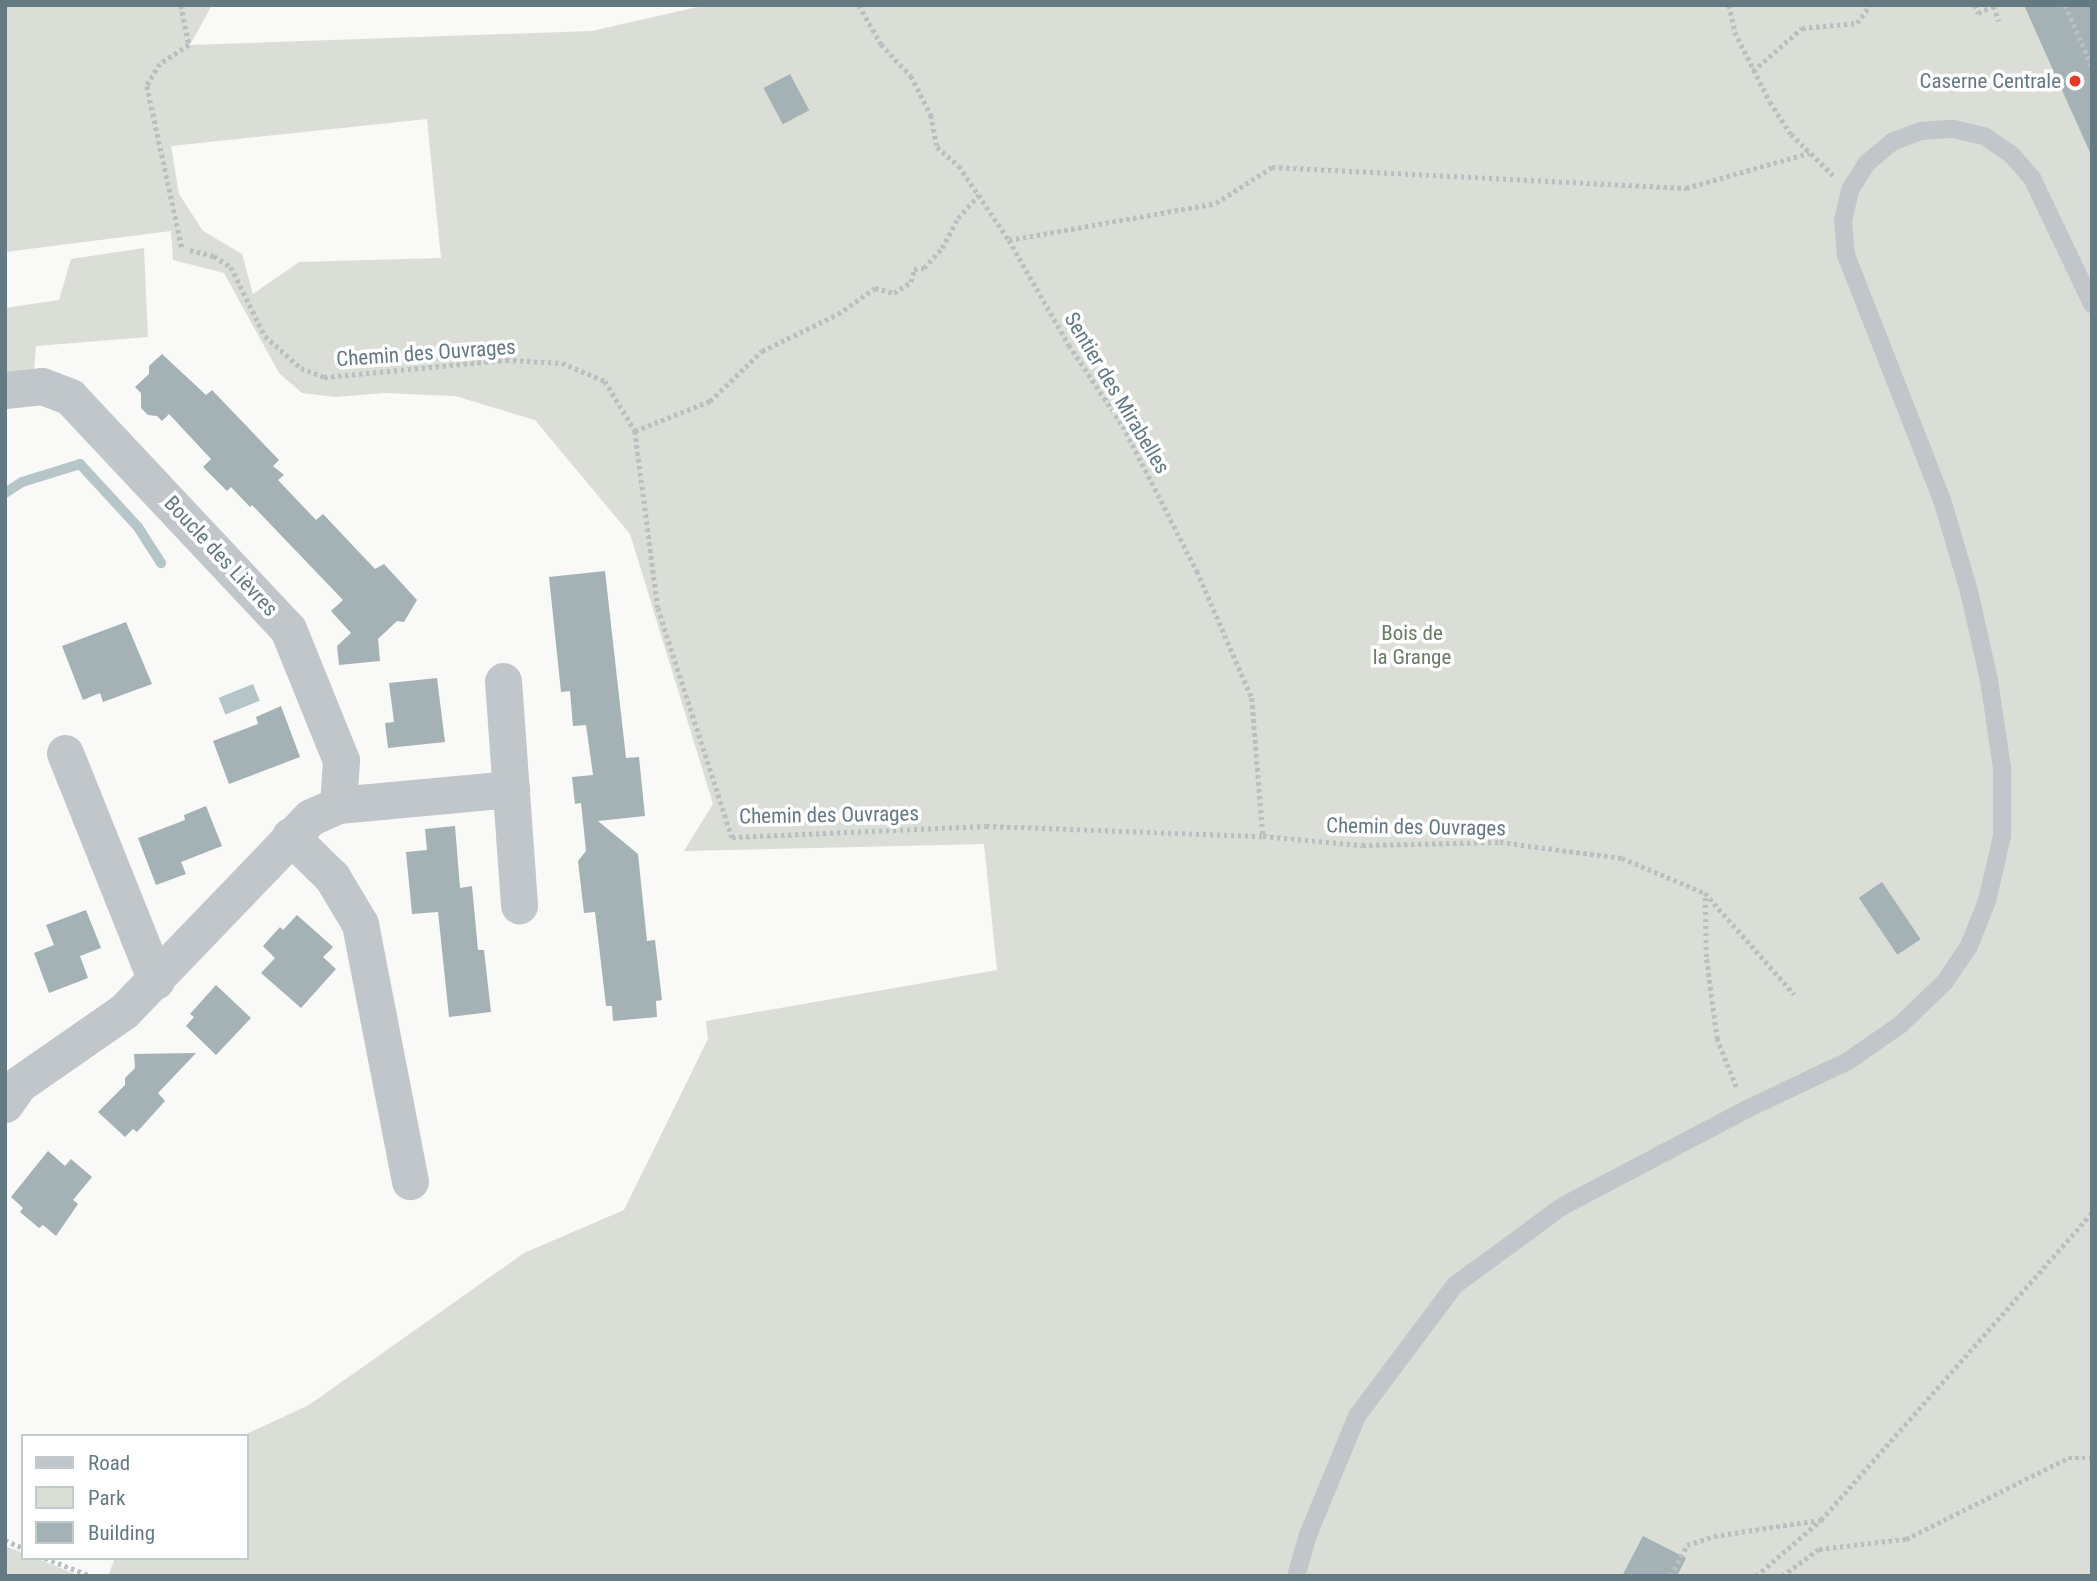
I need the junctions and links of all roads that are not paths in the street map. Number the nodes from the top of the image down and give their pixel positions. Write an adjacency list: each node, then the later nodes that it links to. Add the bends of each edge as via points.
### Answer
1 (2092, 304): 12 (lane, via 2032,178 2011,153 1984,136 1953,129 1921,131 1892,142 1875,156 1850,190 1843,221 1846,255 1941,500 1969,591 1989,680 2002,768 2002,836 1987,901 1969,946 1944,983 1900,1025 1848,1061 1563,1206 1455,1285 1357,1416)
2 (5, 390): 6 (street, Boucle des Lièvres, via 42,386 70,397 288,629 341,760)
3 (503, 681): 5 (street)
4 (65, 753): 9 (street)
5 (510, 789): 6 (street); 8 (street)
6 (338, 805): 7 (street, via 311,817)
7 (290, 836): 9 (street); 11 (street, via 332,877 360,923)
8 (519, 905)
9 (156, 979): 10 (street, via 124,1011)
10 (12, 1094)
11 (410, 1181)
12 (1296, 1576)

